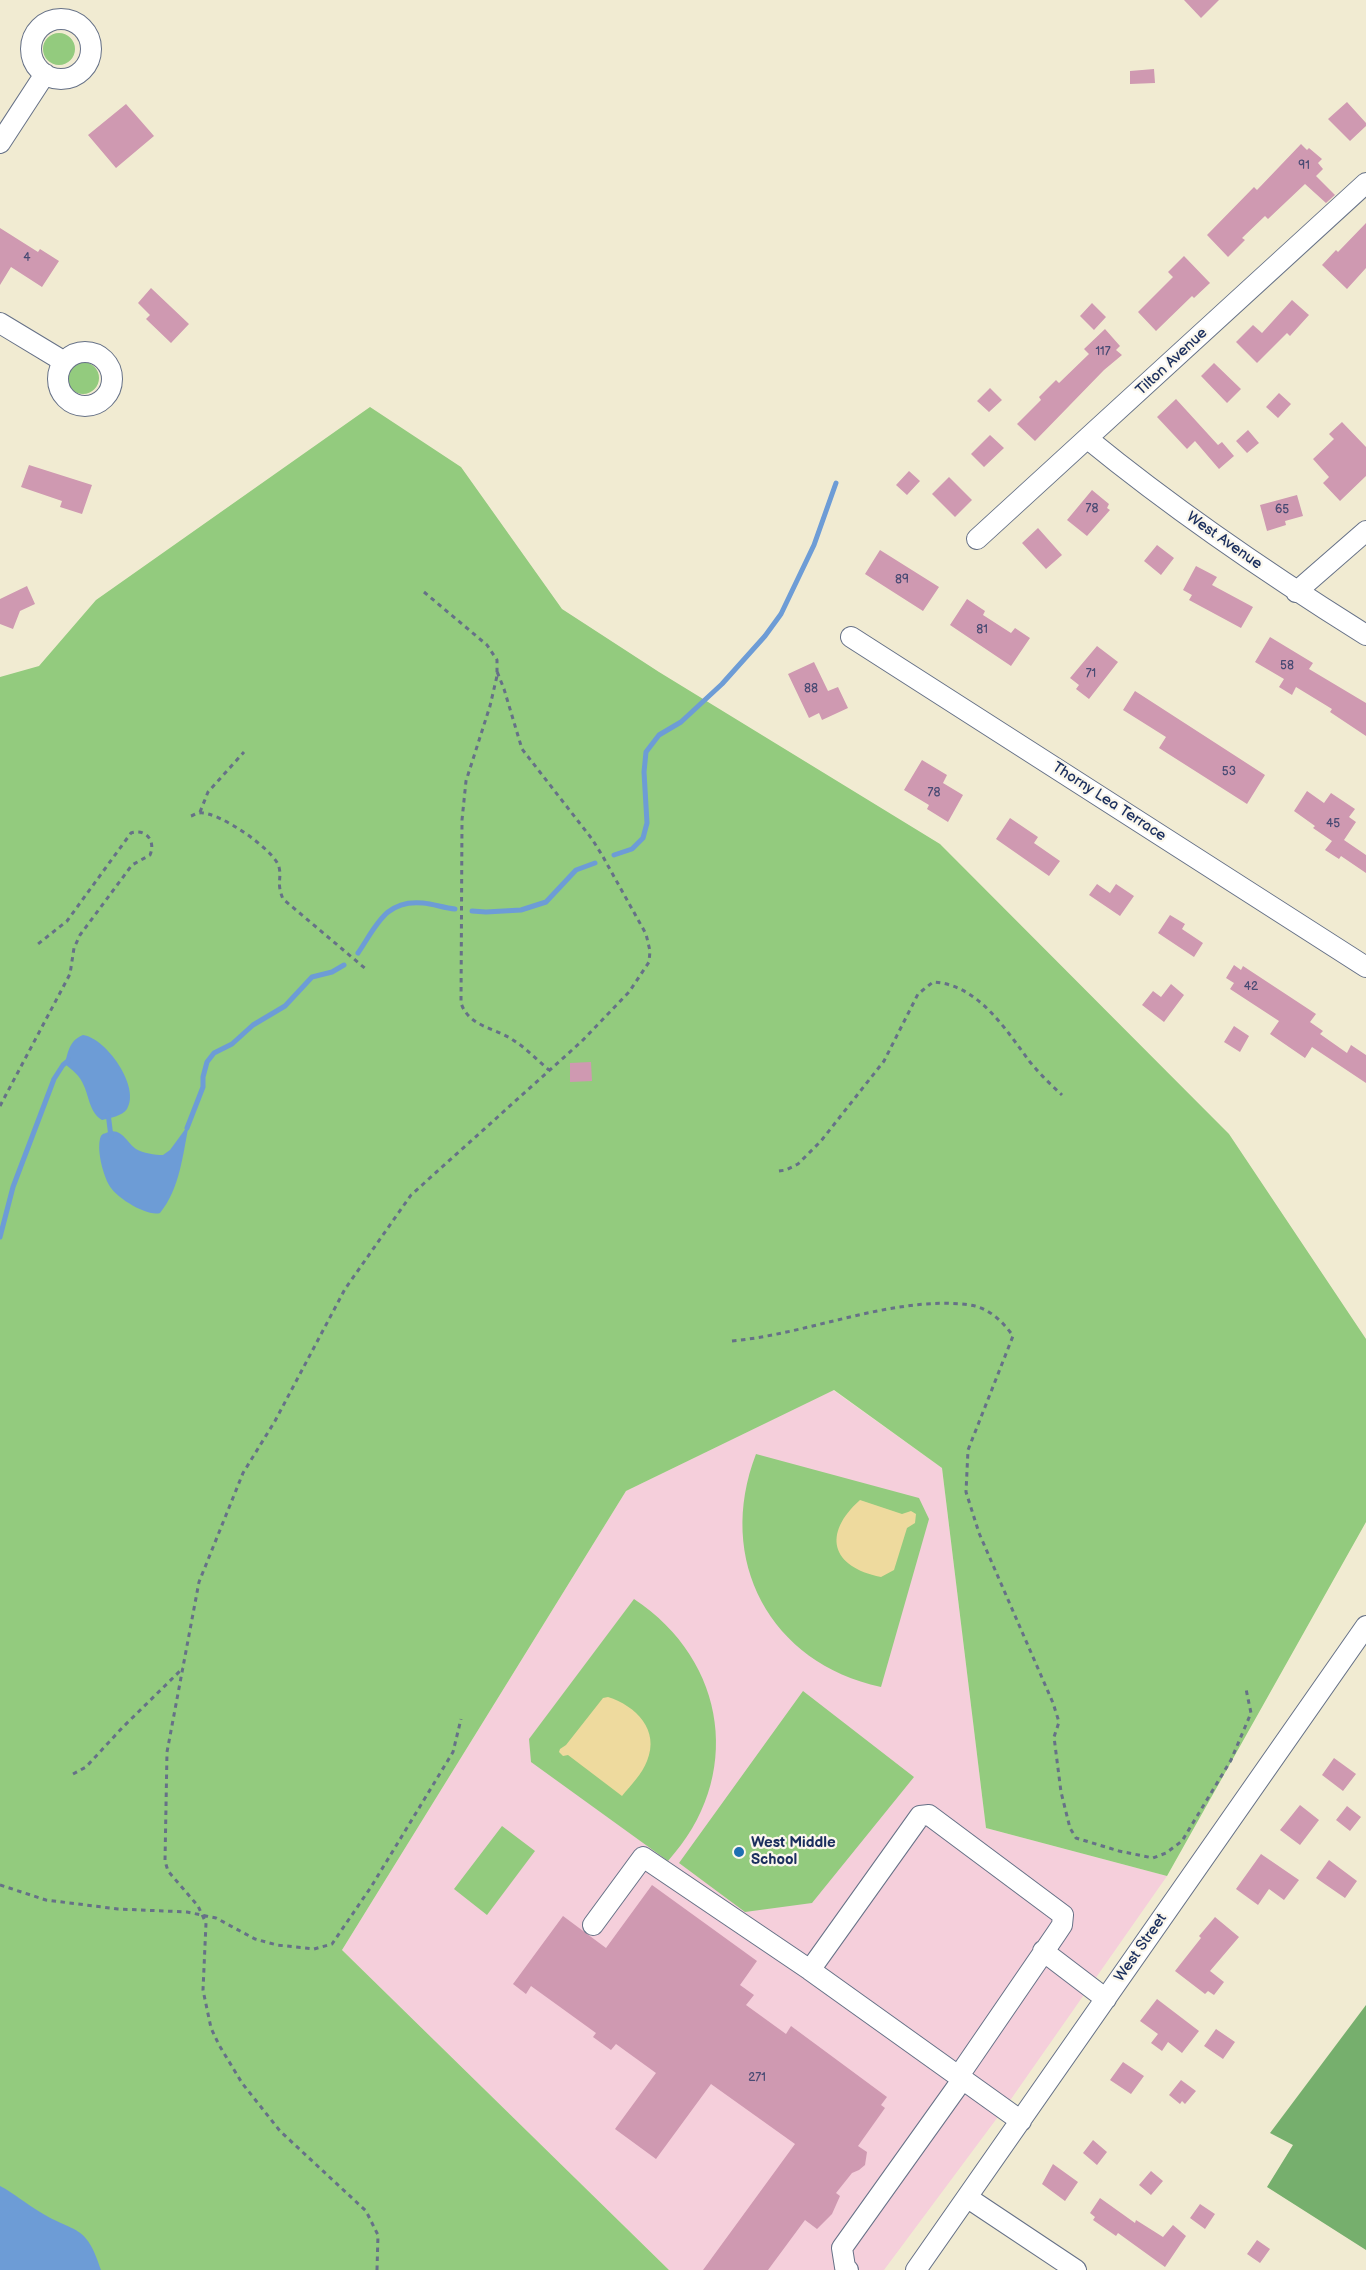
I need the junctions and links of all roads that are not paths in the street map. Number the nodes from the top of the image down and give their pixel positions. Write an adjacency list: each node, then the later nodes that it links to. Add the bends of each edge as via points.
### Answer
1 (45, 74): 2 (street)
2 (0, 143)
3 (1366, 183): 6 (street, Tilton Avenue)
4 (0, 322): 5 (street)
5 (63, 361)
6 (1088, 439): 8 (street, Tilton Avenue); 9 (street, West Avenue, via 1137,479)
7 (1366, 531): 9 (street)
8 (977, 539)
9 (1296, 591): 10 (street, West Avenue)
10 (1366, 635)
11 (851, 637): 12 (street, Thorny Lea Terrace)
12 (1366, 967)
13 (1366, 1626): 17 (street, West Street)
14 (593, 1924): 16 (street, via 643,1857)
15 (1043, 1952): 16 (street, via 1062,1925 1063,1915 924,1814); 17 (street); 18 (street)
16 (810, 1970): 18 (street)
17 (1106, 1999): 19 (street, West Street)
18 (960, 2079): 19 (street); 21 (street, via 842,2248)
19 (1021, 2121): 20 (street, West Street)
20 (968, 2198): 22 (street, West Street); 23 (street)
21 (848, 2270)
22 (916, 2270)
23 (1076, 2270)

